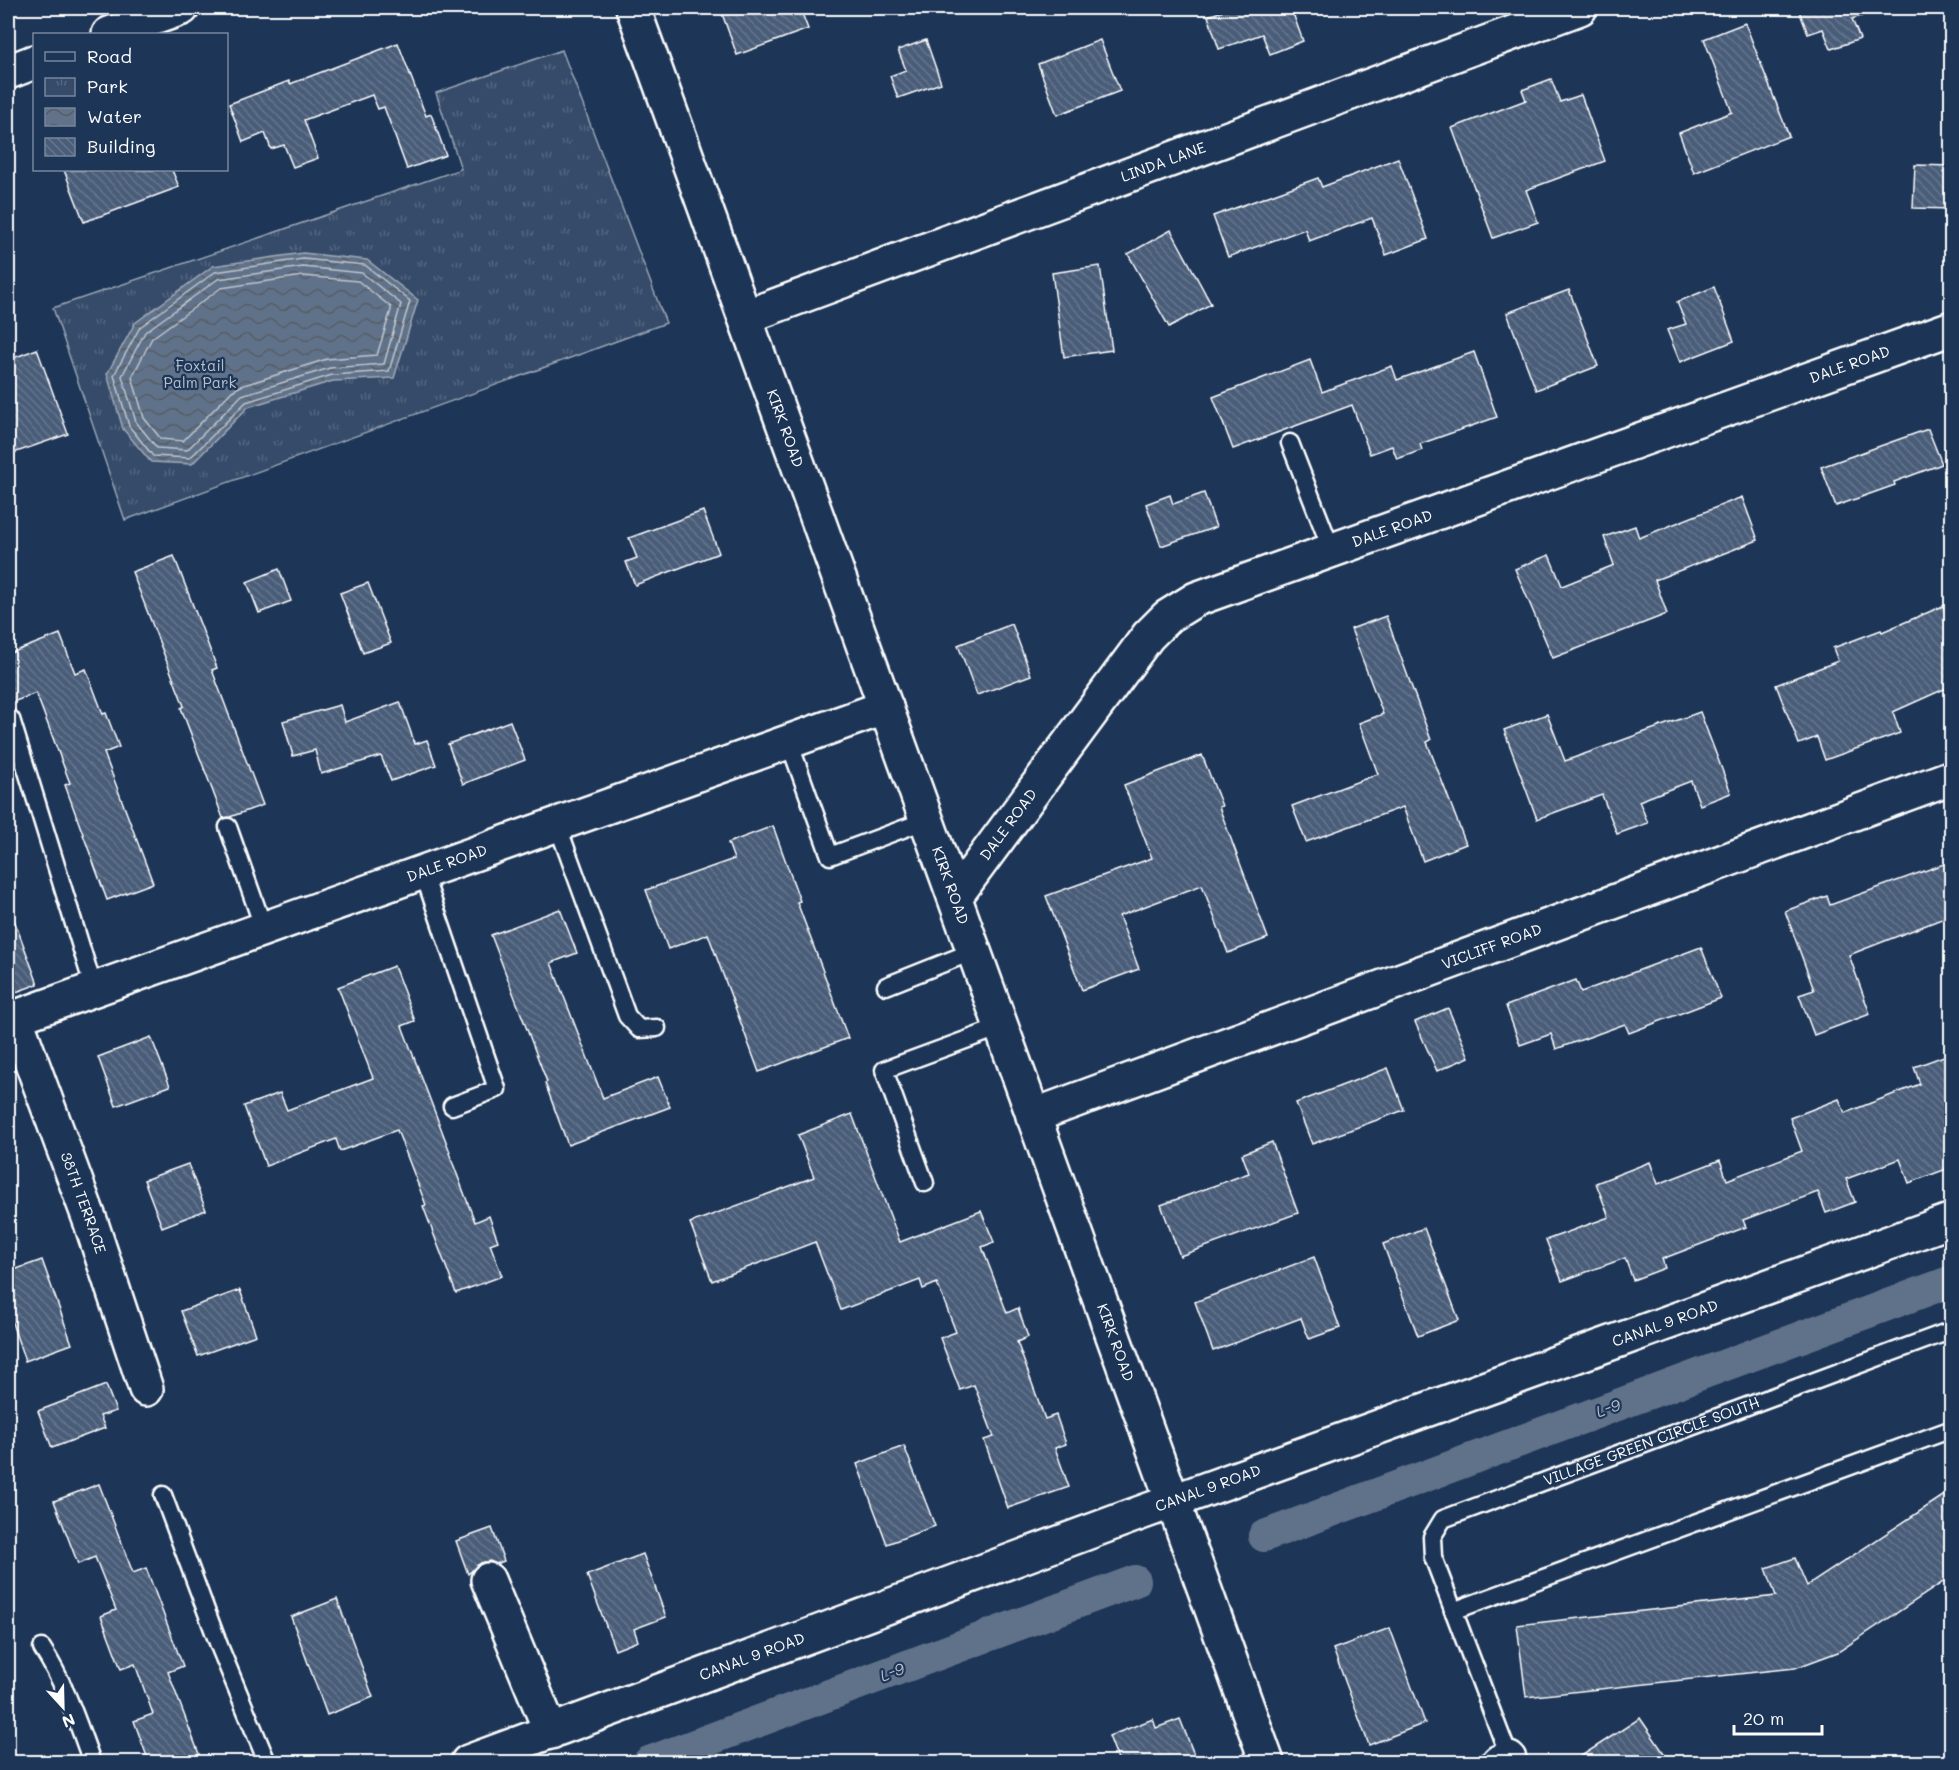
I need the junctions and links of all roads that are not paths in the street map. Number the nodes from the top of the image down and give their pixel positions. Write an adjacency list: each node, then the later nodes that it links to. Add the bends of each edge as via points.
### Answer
1 (182, 8): 4 (street)
2 (633, 8): 7 (street, KIRK ROAD)
3 (1580, 8): 7 (street, LINDA LANE)
4 (112, 33)
5 (33, 62): 6 (street)
6 (8, 72)
7 (745, 317): 11 (street, KIRK ROAD)
8 (1952, 327): 10 (street, DALE ROAD)
9 (1290, 443): 10 (lane)
10 (1332, 551): 19 (street, DALE ROAD, via 1196,599 1167,617 1148,636)
11 (886, 707): 13 (street, DALE ROAD); 15 (street, KIRK ROAD)
12 (10, 719): 23 (lane)
13 (789, 741): 15 (lane, via 830,856); 16 (street, DALE ROAD)
14 (1952, 777): 28 (street, VICLIFF ROAD)
15 (927, 820): 19 (street, KIRK ROAD)
16 (557, 824): 18 (street, DALE ROAD); 26 (lane, via 627,1017 639,1029)
17 (228, 827): 20 (lane)
18 (423, 872): 20 (street, DALE ROAD); 27 (lane, via 497,1089)
19 (955, 897): 21 (street, KIRK ROAD)
20 (264, 928): 23 (street, DALE ROAD)
21 (974, 951): 22 (lane); 25 (street, KIRK ROAD)
22 (886, 986)
23 (94, 988): 24 (street, DALE ROAD)
24 (11, 1018): 32 (street, 38TH TERRACE, via 91,1224)
25 (1001, 1027): 28 (street, KIRK ROAD); 29 (lane, via 884,1070)
26 (657, 1028)
27 (452, 1106)
28 (1033, 1116): 35 (street, KIRK ROAD)
29 (925, 1182)
30 (1952, 1220): 35 (street, CANAL 9 ROAD)
31 (1952, 1330): 37 (lane, VILLAGE GREEN CIRCLE SOUTH, via 1443,1520 1432,1537 1432,1557)
32 (146, 1389)
33 (1952, 1429): 37 (lane)
34 (163, 1495): 42 (lane)
35 (1173, 1501): 39 (street, CANAL 9 ROAD); 44 (street, KIRK ROAD)
36 (488, 1580): 39 (street)
37 (1453, 1611): 40 (lane, VILLAGE GREEN CIRCLE SOUTH)
38 (42, 1648): 41 (lane, via 71,1706)
39 (550, 1732): 43 (street, CANAL 9 ROAD)
40 (1506, 1761)
41 (92, 1762)
42 (267, 1762)
43 (468, 1762)
44 (1268, 1762)

